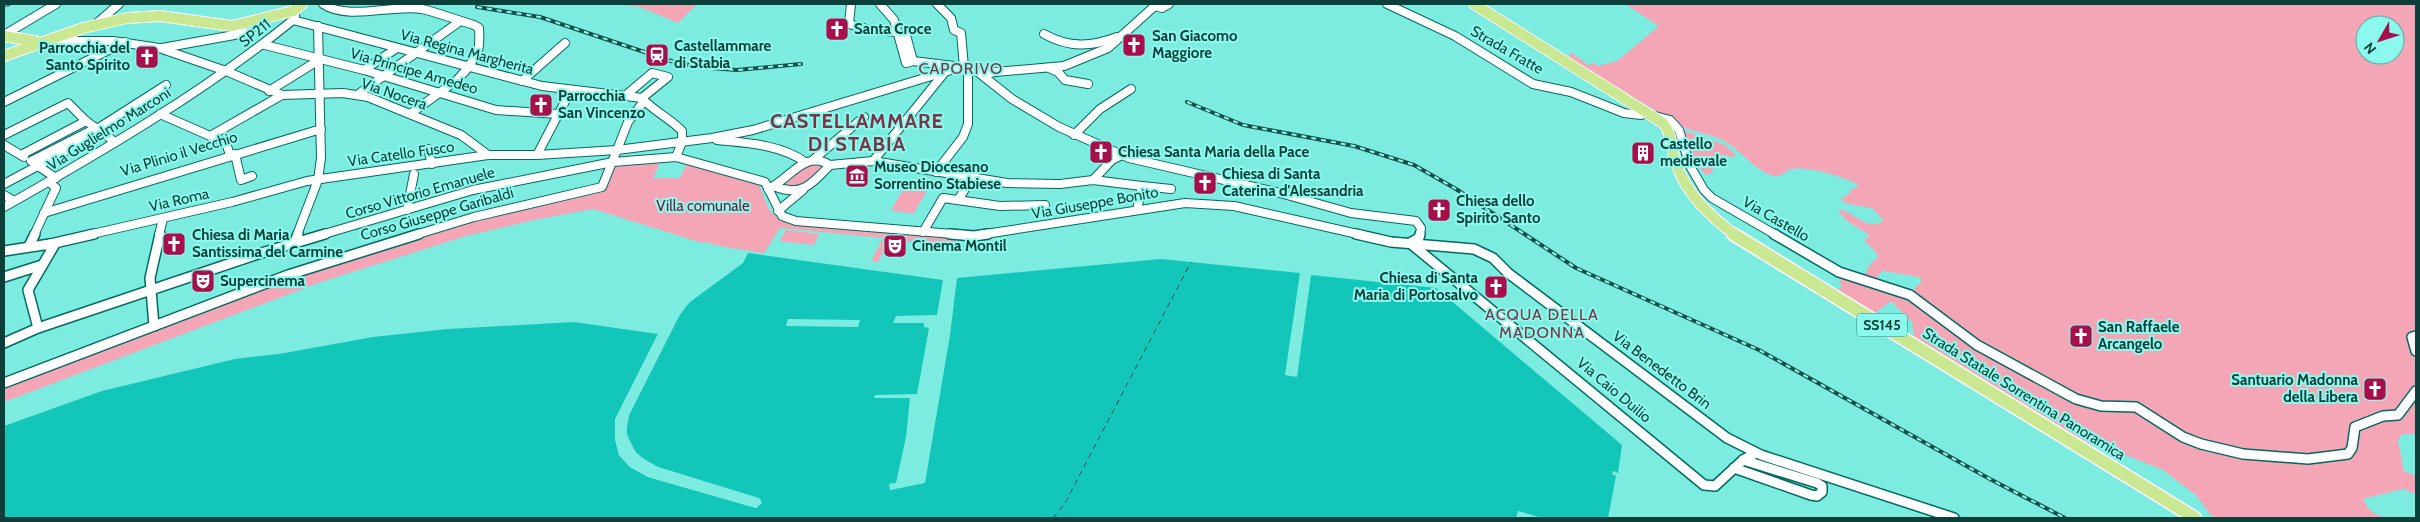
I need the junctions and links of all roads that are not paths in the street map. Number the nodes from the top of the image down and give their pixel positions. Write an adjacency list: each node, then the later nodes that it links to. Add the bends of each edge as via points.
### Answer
1 (56, 4): 20 (street)
2 (119, 4): 14 (street)
3 (323, 4): 13 (street, via 344,11 421,9)
4 (850, 4): 17 (street, via 849,24)
5 (880, 4): 17 (street, via 894,20)
6 (938, 4): 33 (street, via 951,18 954,30 961,33 959,42)
7 (1157, 4): 19 (street)
8 (1162, 4): 9 (street, via 1158,7)
9 (1169, 4)
10 (1387, 4): 57 (street, Strada Fratte, via 1455,36 1533,84 1571,92 1624,113)
11 (1474, 4): 57 (main road, Strada Statale Sorrentina Panoramica / SS145)
12 (293, 9): 14 (main road, via 232,26 152,16); 15 (street, Via Regina Margherita); 25 (street, SP211)
13 (459, 22): 28 (street); 32 (street, via 479,28 479,55)
14 (96, 24): 21 (main road)
15 (318, 26): 27 (street, Via Regina Margherita); 30 (street)
16 (251, 32): 26 (street)
17 (897, 32): 31 (street, via 906,63 910,62 906,35 913,61)
18 (1044, 34): 19 (street, via 1068,45 1088,45)
19 (1124, 35): 34 (street, via 1099,53)
20 (4, 36): 22 (main road)
21 (66, 37): 22 (main road); 23 (street)
22 (39, 42): 29 (main road)
23 (125, 42): 26 (street); 52 (street)
24 (564, 42): 40 (street)
25 (265, 45): 30 (street, Via Principe Amedeo); 36 (street, SP211)
26 (159, 48): 36 (street, Via Nocera)
27 (397, 48): 28 (street, Via Regina Margherita); 35 (street)
28 (416, 53): 32 (street, Via Regina Margherita); 38 (street)
29 (4, 56)
30 (319, 60): 35 (street, Via Principe Amedeo); 45 (street); 47 (street)
31 (955, 66): 33 (street); 37 (street)
32 (468, 67): 40 (street, Via Regina Margherita); 46 (street)
33 (966, 67): 39 (street); 84 (street, via 968,124 963,137)
34 (1052, 69): 39 (street, via 995,72); 41 (street, via 1065,80)
35 (364, 70): 38 (street, Via Principe Amedeo)
36 (226, 71): 45 (street, Via Nocera); 54 (street, Via Guglielmo Marconi)
37 (946, 71): 65 (street, via 772,125); 78 (street)
38 (383, 76): 46 (street, Via Principe Amedeo); 49 (street)
39 (984, 77): 64 (street, via 1018,103)
40 (522, 81): 44 (street, Via Regina Margherita)
41 (1088, 84)
42 (166, 86): 61 (street)
43 (1131, 88): 64 (street, via 1094,114)
44 (571, 90): 50 (street, Via Regina Margherita); 56 (street)
45 (269, 91): 48 (street, Via Nocera)
46 (440, 93): 55 (street); 56 (street, Via Principe Amedeo, via 496,110)
47 (321, 94): 48 (street, Via Nocera); 49 (street, Via Nocera); 60 (street)
48 (282, 95): 63 (street)
49 (357, 95): 55 (street, Via Nocera)
50 (626, 95): 51 (street, Via Regina Margherita); 51 (street, via 652,73 668,77)
51 (643, 100): 67 (street, via 672,120 682,131); 70 (street, via 628,122)
52 (4, 102)
53 (68, 103): 59 (street); 62 (street)
54 (160, 114): 63 (street); 66 (street, Via Guglielmo Marconi)
55 (410, 114): 73 (street, Via Nocera, via 461,135)
56 (558, 114): 75 (street)
57 (1650, 115): 121 (street, Via Castello, via 1670,120 1679,130 1690,166 1712,198 1839,272 1910,295 1977,345 2076,399 2104,406 2138,407 2183,437 2234,452 2325,459 2348,454 2355,427 2383,416 2398,415); 128 (main road, Strada Statale Sorrentina Panoramica / SS145, via 1670,130 1675,161 1696,202 1714,220)
58 (864, 117): 77 (street)
59 (86, 121): 61 (street); 72 (street)
60 (320, 127): 71 (street); 89 (street)
61 (98, 129): 66 (street); 81 (street)
62 (4, 135)
63 (212, 135): 71 (street, via 226,143)
64 (1074, 135): 74 (street)
65 (712, 138): 67 (street, Via Catello Fusco); 80 (street, via 778,150)
66 (115, 142): 88 (street, Via Guglielmo Marconi)
67 (682, 142): 70 (street, Via Catello Fusco); 76 (street)
68 (4, 145): 72 (street)
69 (428, 149): 82 (street)
70 (616, 150): 75 (street, Via Catello Fusco); 79 (street)
71 (232, 154): 86 (street, via 241,180); 103 (street)
72 (20, 155): 81 (street)
73 (488, 155): 75 (street, Via Catello Fusco); 82 (street, Via Catello Fusco)
74 (1122, 155): 90 (street, via 1112,160); 107 (street, via 1157,166 1288,194 1354,214 1416,221 1421,228 1419,238)
75 (537, 156)
76 (676, 157): 79 (street, Corso Vittorio Emanuele); 93 (street, via 765,182)
77 (814, 159): 80 (street); 83 (street)
78 (873, 161): 83 (street); 84 (street)
79 (612, 162): 101 (street, Corso Vittorio Emanuele, via 473,190); 115 (street, Corso Giuseppe Garibaldi, via 602,187 474,217 262,284)
80 (805, 162): 93 (street)
81 (34, 164): 88 (street); 91 (street)
82 (432, 164): 89 (street, Via Catello Fusco)
83 (830, 166): 94 (street)
84 (936, 172): 87 (street)
85 (414, 174): 101 (street)
86 (252, 176)
87 (972, 178): 90 (street, via 1029,184); 97 (street)
88 (52, 180): 98 (street, Via Guglielmo Marconi); 103 (street, via 56,188)
89 (318, 180): 105 (street, Via Roma, via 290,184); 109 (street)
90 (1093, 180): 92 (street)
91 (4, 184)
92 (1140, 185): 95 (street); 102 (street)
93 (772, 188): 94 (street, via 787,192); 104 (street)
94 (804, 189): 104 (street)
95 (1171, 189)
96 (4, 195): 98 (street)
97 (958, 200): 99 (street, via 1000,206); 106 (street, via 941,199)
98 (14, 201): 100 (street, Via Guglielmo Marconi)
99 (1045, 205)
100 (4, 207)
101 (408, 210): 109 (street, Corso Vittorio Emanuele)
102 (1138, 210): 106 (street, Via Giuseppe Bonito, via 974,236); 107 (street, Via Giuseppe Bonito, via 1185,203 1234,206 1391,242)
103 (46, 211): 110 (street)
104 (780, 213): 106 (street, Via Giuseppe Bonito, via 796,221 813,224)
105 (163, 218): 108 (street, Via Roma); 114 (street)
106 (922, 232)
107 (1410, 243): 122 (street, Via Benedetto Brin, via 1482,251); 125 (street, Via Caio Duilio, via 1704,485 1714,486)
108 (51, 244): 110 (street, Via Roma); 112 (street)
109 (294, 244): 114 (street, Corso Vittorio Emanuele)
110 (29, 246): 111 (street, Via Roma)
111 (4, 252)
112 (42, 265): 113 (street); 116 (street, via 28,290)
113 (4, 277)
114 (150, 290): 115 (street); 116 (street, Corso Vittorio Emanuele)
115 (154, 326): 120 (street, Corso Giuseppe Garibaldi)
116 (38, 328): 118 (street, Corso Vittorio Emanuele)
117 (2416, 336): 119 (street, via 2412,337)
118 (4, 343)
119 (2416, 350)
120 (4, 383)
121 (2416, 391)
122 (1741, 446): 123 (street, Via Benedetto Brin); 124 (street)
123 (1756, 453): 124 (street, Via Caio Duilio); 126 (street, Via Benedetto Brin)
124 (1743, 460): 125 (street, Via Caio Duilio); 126 (street)
125 (1732, 470): 126 (street, via 1818,496 1822,486)
126 (1813, 477): 127 (street, Via Benedetto Brin, via 1828,477)
127 (1954, 518)
128 (2194, 518)

